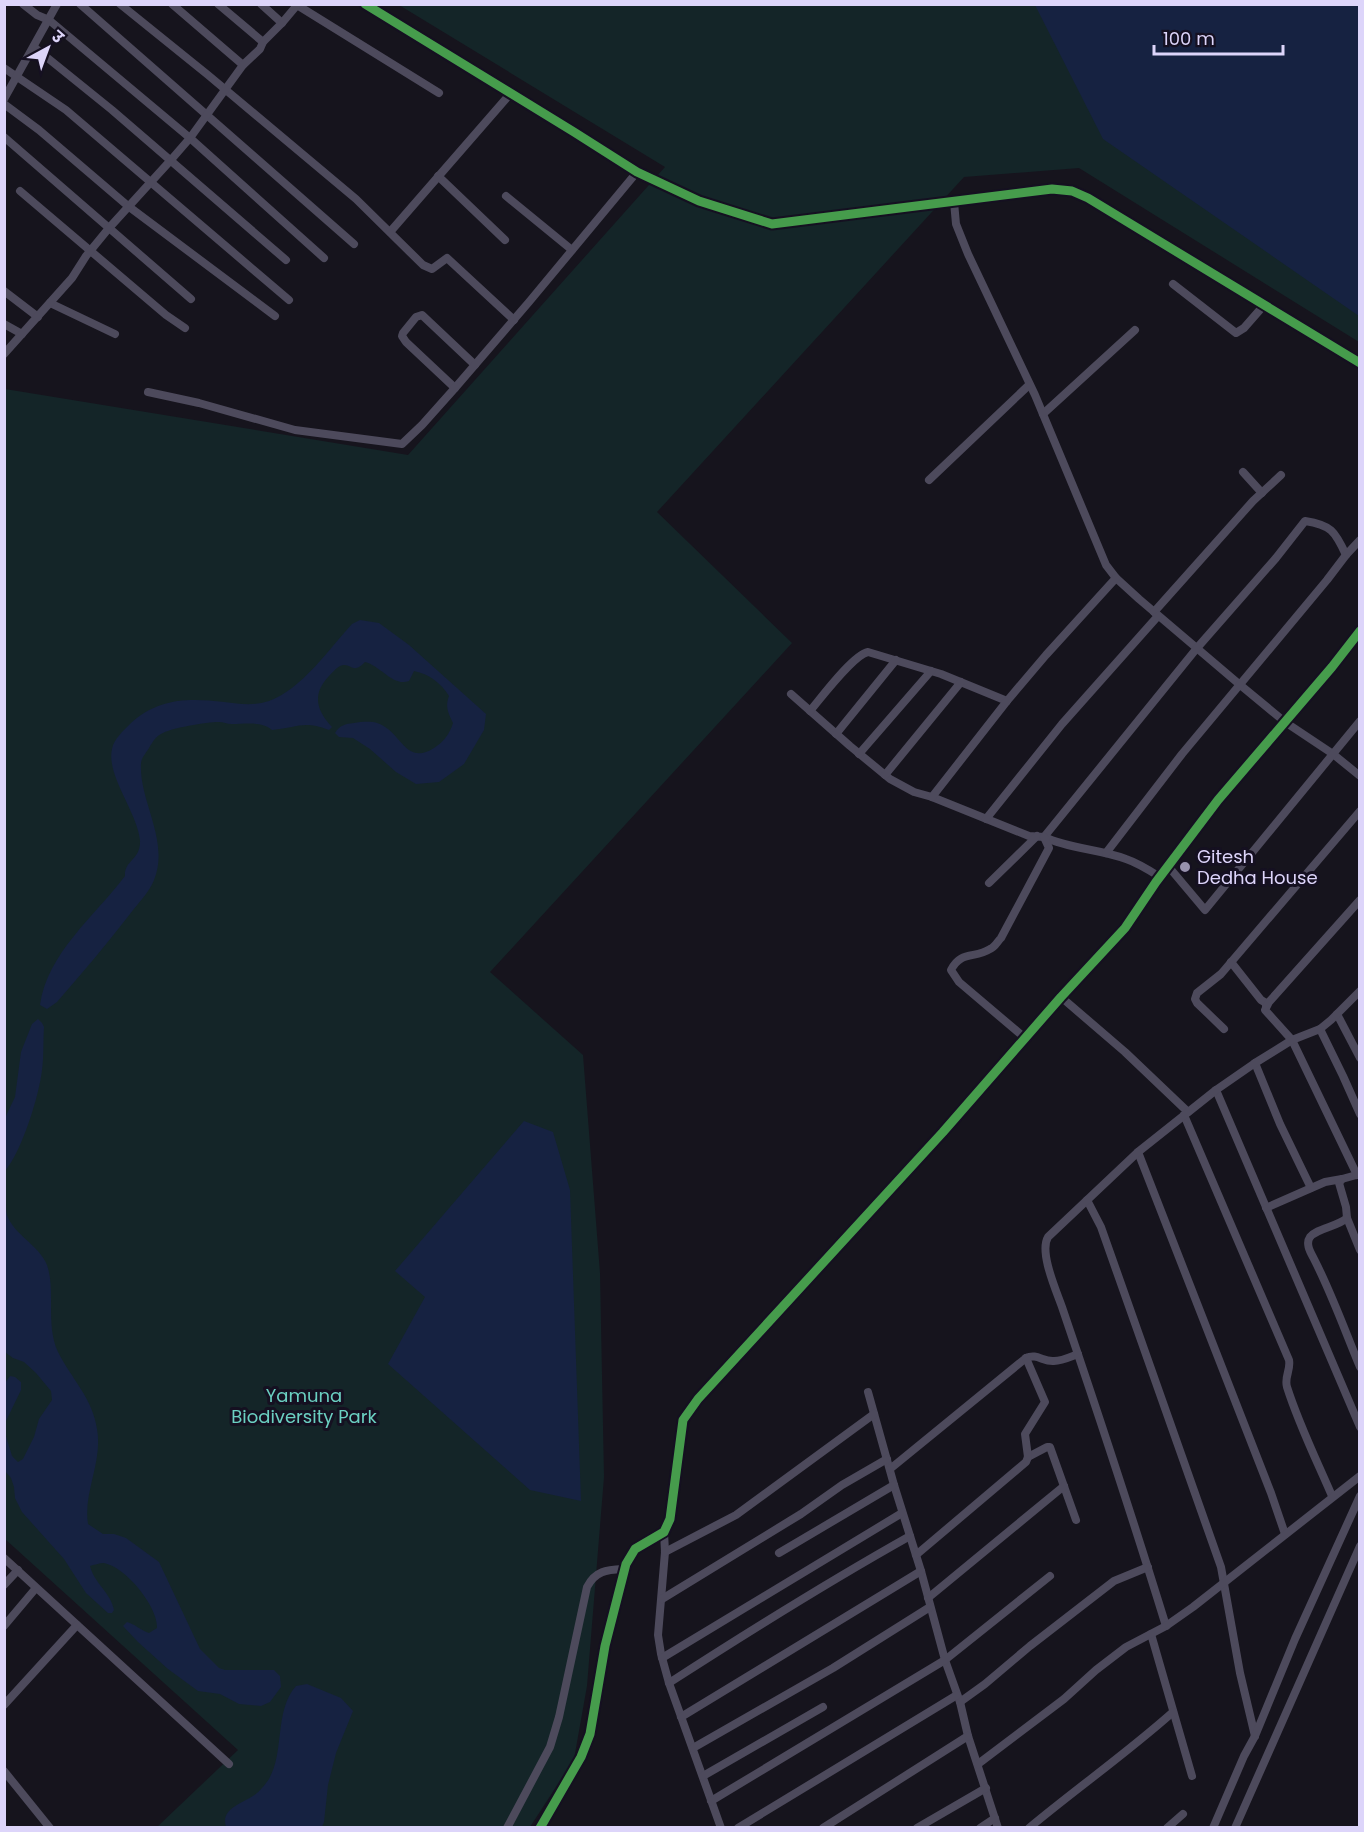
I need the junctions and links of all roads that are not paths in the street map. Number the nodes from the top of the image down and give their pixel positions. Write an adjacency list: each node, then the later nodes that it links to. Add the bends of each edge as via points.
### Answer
1 (23, 4): 10 (street)
2 (57, 4): 10 (street)
3 (80, 4): 22 (street)
4 (120, 4): 17 (street)
5 (172, 4): 14 (street)
6 (218, 4): 12 (street)
7 (261, 4): 11 (street)
8 (365, 4): 19 (street)
9 (297, 5): 11 (street); 18 (street)
10 (49, 20): 13 (street); 24 (street)
11 (282, 23): 12 (street)
12 (263, 42): 14 (street)
13 (34, 47): 16 (street); 25 (street)
14 (243, 65): 17 (street)
15 (4, 69): 16 (street)
16 (17, 76): 20 (street); 28 (street, via 66,110)
17 (225, 90): 22 (street); 34 (street)
18 (438, 93)
19 (511, 93): 26 (street); 27 (street)
20 (4, 99)
21 (4, 104): 32 (street)
22 (207, 115): 24 (street); 36 (street)
23 (4, 137): 33 (street)
24 (190, 138): 25 (street); 39 (street)
25 (170, 161): 28 (street); 40 (street)
26 (637, 172): 31 (street, via 699,201 772,224); 38 (street)
27 (438, 176): 34 (street); 35 (street)
28 (150, 183): 32 (street); 44 (street)
29 (20, 191): 37 (street)
30 (506, 196): 38 (street)
31 (954, 202): 46 (street, via 1052,189 1072,191); 58 (street, via 968,254)
32 (128, 206): 33 (street); 48 (street)
33 (109, 228): 37 (street); 43 (street)
34 (390, 232): 49 (street, via 429,269 450,260)
35 (506, 240)
36 (354, 244)
37 (91, 250): 45 (street); 51 (street)
38 (572, 250): 49 (street)
39 (324, 258)
40 (286, 260)
41 (1173, 284): 46 (street, via 1236,333)
42 (4, 291): 47 (street)
43 (191, 298)
44 (289, 300)
45 (50, 303): 47 (street); 54 (street)
46 (1265, 304): 56 (street)
47 (38, 316): 53 (street)
48 (275, 316)
49 (514, 320): 57 (street)
50 (4, 324): 53 (street)
51 (185, 328)
52 (1135, 330): 61 (street)
53 (22, 334): 55 (street)
54 (114, 334)
55 (4, 354)
56 (1359, 363)
57 (475, 365): 59 (street); 59 (street, via 426,318 416,317 403,338)
58 (1029, 385): 61 (street); 64 (street)
59 (455, 388): 60 (street, via 402,444 295,430)
60 (148, 392)
61 (1042, 414): 68 (street, via 1096,543)
62 (1243, 472): 65 (street)
63 (1281, 474): 65 (street)
64 (929, 480)
65 (1262, 493): 69 (street)
66 (1359, 540): 67 (street)
67 (1346, 555): 71 (street, via 1337,536 1322,524 1305,521); 75 (street)
68 (1116, 578): 69 (street); 77 (street)
69 (1156, 614): 71 (street); 88 (street)
70 (1359, 631): 80 (street)
71 (1197, 648): 75 (street); 89 (street)
72 (896, 660): 73 (street); 78 (street, via 862,653); 81 (street)
73 (931, 671): 74 (street); 82 (street)
74 (961, 682): 77 (street); 84 (street)
75 (1239, 684): 80 (street); 90 (street)
76 (790, 694): 78 (street)
77 (1007, 701): 86 (street)
78 (810, 711): 81 (street)
79 (1359, 721): 83 (street)
80 (1286, 722): 83 (street); 91 (street, via 1218,800)
81 (836, 734): 82 (street)
82 (859, 754): 84 (street)
83 (1333, 754): 85 (street); 91 (street, via 1205,910)
84 (885, 775): 86 (street, via 914,792)
85 (1359, 776)
86 (932, 797): 88 (street)
87 (1359, 811): 95 (street)
88 (986, 819): 89 (street)
89 (1040, 837): 90 (street); 93 (street); 102 (street, via 1049,848 1001,938 988,951 965,956 951,970 959,982)
90 (1106, 853): 92 (street)
91 (1168, 866): 92 (street)
92 (1160, 877): 97 (street, via 1125,928)
93 (989, 883)
94 (1359, 900): 98 (street)
95 (1231, 962): 98 (street); 100 (street, via 1195,999)
96 (1359, 991): 99 (street)
97 (1061, 997): 102 (street); 107 (street, via 1125,1052)
98 (1266, 1006): 103 (street)
99 (1337, 1014): 101 (street); 104 (street)
100 (1224, 1029)
101 (1320, 1029): 103 (street); 108 (street)
102 (1025, 1038): 133 (street, via 696,1402 683,1420 670,1519)
103 (1292, 1040): 105 (street); 110 (street)
104 (1359, 1058)
105 (1255, 1062): 106 (street); 112 (street)
106 (1216, 1090): 107 (street); 114 (street)
107 (1186, 1114): 109 (street); 129 (street, via 1289,1360 1287,1384)
108 (1359, 1114)
109 (1138, 1152): 113 (street); 134 (street)
110 (1358, 1174): 111 (street)
111 (1342, 1179): 112 (street); 115 (street, via 1339,1183)
112 (1311, 1188): 114 (street)
113 (1087, 1200): 117 (street, via 1048,1237 1044,1250); 146 (street, via 1101,1227)
114 (1266, 1208): 122 (street)
115 (1347, 1218): 116 (street); 119 (street, via 1310,1237 1308,1242)
116 (1359, 1250)
117 (1078, 1354): 118 (street, via 1051,1362 1032,1355); 141 (street)
118 (1026, 1358): 123 (street, via 1045,1402 1025,1434); 125 (street)
119 (1359, 1367)
120 (868, 1392): 121 (street)
121 (874, 1414): 124 (street); 137 (street, via 736,1515)
122 (1359, 1427)
123 (1028, 1457): 128 (street, via 1050,1447); 139 (street)
124 (887, 1459): 125 (street); 149 (street)
125 (890, 1469): 127 (street)
126 (1359, 1476): 129 (street)
127 (894, 1485): 131 (street); 138 (street)
128 (1064, 1486): 132 (street); 150 (street)
129 (1332, 1496): 134 (street)
130 (1359, 1496): 164 (street)
131 (902, 1513): 135 (street); 155 (street)
132 (1076, 1520)
133 (664, 1532): 137 (street); 142 (street, via 635,1549)
134 (1285, 1534): 146 (street)
135 (910, 1536): 139 (street); 157 (street)
136 (1359, 1546): 187 (street)
137 (665, 1552): 149 (street)
138 (779, 1553)
139 (916, 1555): 144 (street)
140 (4, 1558): 143 (street)
141 (1148, 1567): 153 (street); 159 (street, via 1114,1581 985,1684)
142 (625, 1569): 176 (street, via 602,1571 592,1577 587,1587 550,1747); 177 (street, via 605,1646 590,1734)
143 (18, 1570): 147 (street); 148 (street)
144 (921, 1571): 150 (street); 162 (street)
145 (1050, 1576): 156 (street)
146 (1224, 1582): 153 (street); 164 (street)
147 (4, 1585)
148 (36, 1588): 151 (street); 152 (street)
149 (662, 1599): 155 (street, via 658,1635)
150 (929, 1602): 156 (street); 165 (street, via 833,1668)
151 (77, 1625): 158 (street); 166 (street)
152 (4, 1626)
153 (1166, 1626): 154 (street)
154 (1151, 1634): 161 (street); 167 (street, via 1126,1647)
155 (662, 1658): 157 (street)
156 (945, 1660): 159 (street); 172 (street)
157 (669, 1683): 162 (street)
158 (7, 1698)
159 (959, 1698): 163 (street); 179 (street)
160 (823, 1707): 169 (street)
161 (1173, 1712): 170 (street); 184 (street)
162 (681, 1717): 165 (street)
163 (968, 1736): 167 (street); 180 (street)
164 (1255, 1736): 186 (street)
165 (693, 1749): 169 (street)
166 (229, 1764)
167 (978, 1764): 171 (street)
168 (4, 1772): 175 (street)
169 (703, 1776): 172 (street)
170 (1192, 1776)
171 (986, 1788): 174 (street); 181 (street)
172 (711, 1801): 178 (street)
173 (1183, 1814): 185 (street)
174 (995, 1818): 182 (street); 183 (street)
175 (51, 1827)
176 (507, 1827)
177 (540, 1827)
178 (721, 1827)
179 (738, 1827)
180 (823, 1827)
181 (917, 1827)
182 (980, 1827)
183 (998, 1827)
184 (1029, 1827)
185 (1167, 1827)
186 (1213, 1827)
187 (1235, 1827)

